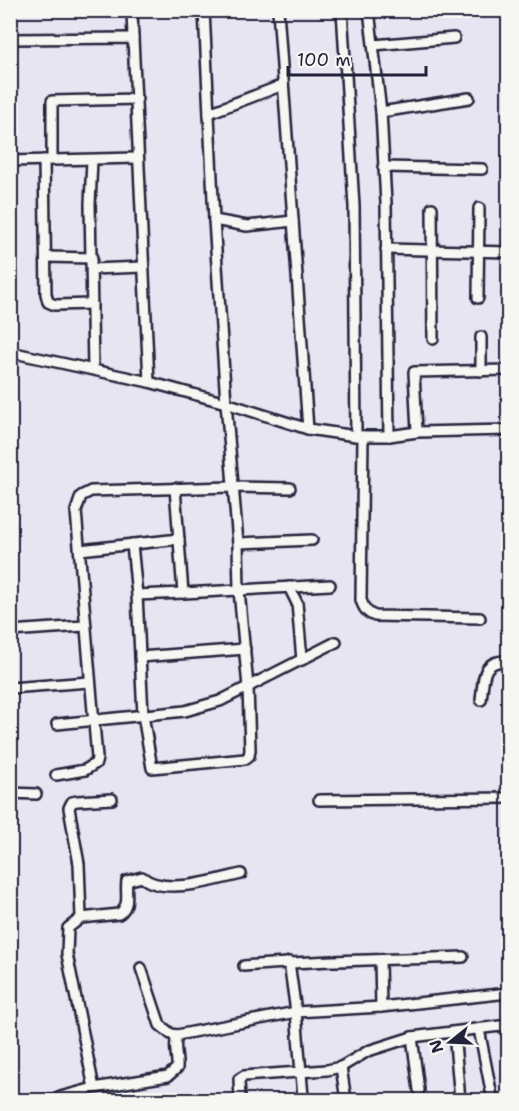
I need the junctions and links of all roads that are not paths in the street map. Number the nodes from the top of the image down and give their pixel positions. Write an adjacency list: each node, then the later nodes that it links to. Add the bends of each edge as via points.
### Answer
1 (132, 10): 6 (street)
2 (204, 10): 14 (street)
3 (278, 10): 10 (street)
4 (342, 10): 46 (street, via 354,206)
5 (369, 10): 9 (street)
6 (133, 38): 8 (street); 12 (street)
7 (454, 38): 9 (street)
8 (10, 39)
9 (374, 45): 13 (street)
10 (284, 85): 14 (street); 24 (street)
11 (469, 98): 13 (street)
12 (137, 99): 15 (street); 17 (street, via 52,101)
13 (381, 112): 19 (street)
14 (209, 113): 23 (street)
15 (137, 158): 18 (street); 31 (street)
16 (10, 160): 17 (street)
17 (48, 160): 18 (street); 29 (street)
18 (92, 160): 30 (street)
19 (383, 167): 20 (street); 25 (street)
20 (482, 169)
21 (432, 208): 26 (street)
22 (479, 208): 27 (street)
23 (214, 220): 24 (street, via 248,226); 42 (street)
24 (293, 221): 43 (street)
25 (386, 249): 26 (street); 47 (street)
26 (433, 251): 27 (street); 36 (street)
27 (478, 251): 28 (street); 33 (street)
28 (508, 252)
29 (45, 257): 30 (street); 34 (street, via 48,302)
30 (92, 258): 32 (street)
31 (143, 267): 32 (street); 41 (street)
32 (92, 269): 34 (street)
33 (478, 298)
34 (92, 304): 38 (street)
35 (481, 337): 40 (street)
36 (434, 339)
37 (10, 352): 38 (street)
38 (93, 369): 41 (street)
39 (508, 370): 40 (street)
40 (481, 371): 45 (street, via 414,372)
41 (149, 382): 42 (street)
42 (226, 403): 43 (street); 48 (street)
43 (308, 429): 46 (street)
44 (508, 430): 45 (street)
45 (417, 432): 47 (street)
46 (360, 436): 47 (street); 61 (street, via 363,607 375,616)
47 (389, 436)
48 (232, 487): 49 (street); 50 (street); 53 (street)
49 (175, 488): 51 (street); 55 (street, via 91,491 81,496 76,511)
50 (290, 488)
51 (179, 539): 54 (street); 59 (street)
52 (312, 540): 53 (street)
53 (238, 543): 58 (street)
54 (132, 544): 55 (street); 60 (street)
55 (80, 550): 62 (street)
56 (330, 585): 57 (street)
57 (289, 587): 58 (street); 67 (street, via 297,603)
58 (239, 590): 59 (street); 65 (street)
59 (183, 593): 60 (street)
60 (137, 596): 66 (street)
61 (480, 618)
62 (84, 626): 63 (street); 69 (street)
63 (10, 631)
64 (336, 642): 67 (street)
65 (245, 649): 66 (street); 70 (street)
66 (140, 657): 73 (street)
67 (302, 660): 70 (street)
68 (508, 661): 72 (street, via 488,667)
69 (89, 682): 71 (street); 74 (street)
70 (248, 687): 73 (street, via 220,701 185,711); 73 (street, via 250,750 245,759 155,769 151,765)
71 (10, 688)
72 (481, 700)
73 (143, 715): 74 (street)
74 (93, 721): 75 (street); 76 (street, via 96,763 85,770)
75 (57, 724)
76 (56, 775)
77 (10, 793): 78 (street)
78 (36, 794)
79 (508, 798): 81 (street)
80 (111, 799): 83 (street, via 72,802 69,808 79,864)
81 (319, 800)
82 (241, 874): 83 (street, via 168,886 137,878 127,882 128,902 119,914)
83 (81, 918): 99 (street, via 69,928 67,954)
84 (463, 957): 85 (street)
85 (380, 961): 86 (street); 90 (street)
86 (289, 962): 87 (street); 91 (street)
87 (244, 966)
88 (141, 968): 95 (street, via 160,1025)
89 (508, 993): 90 (street)
90 (381, 1007): 91 (street)
91 (296, 1012): 95 (street); 98 (street)
92 (508, 1025): 93 (street)
93 (479, 1029): 94 (street); 106 (street)
94 (454, 1032): 96 (street); 105 (street)
95 (177, 1035): 99 (street, via 177,1068 168,1076)
96 (412, 1037): 97 (street); 100 (street)
97 (341, 1066): 98 (street); 104 (street)
98 (302, 1073): 101 (street); 103 (street, via 244,1076 239,1079)
99 (94, 1088): 102 (street)
100 (419, 1090)
101 (303, 1096)
102 (50, 1101)
103 (240, 1101)
104 (346, 1101)
105 (460, 1101)
106 (496, 1101)

